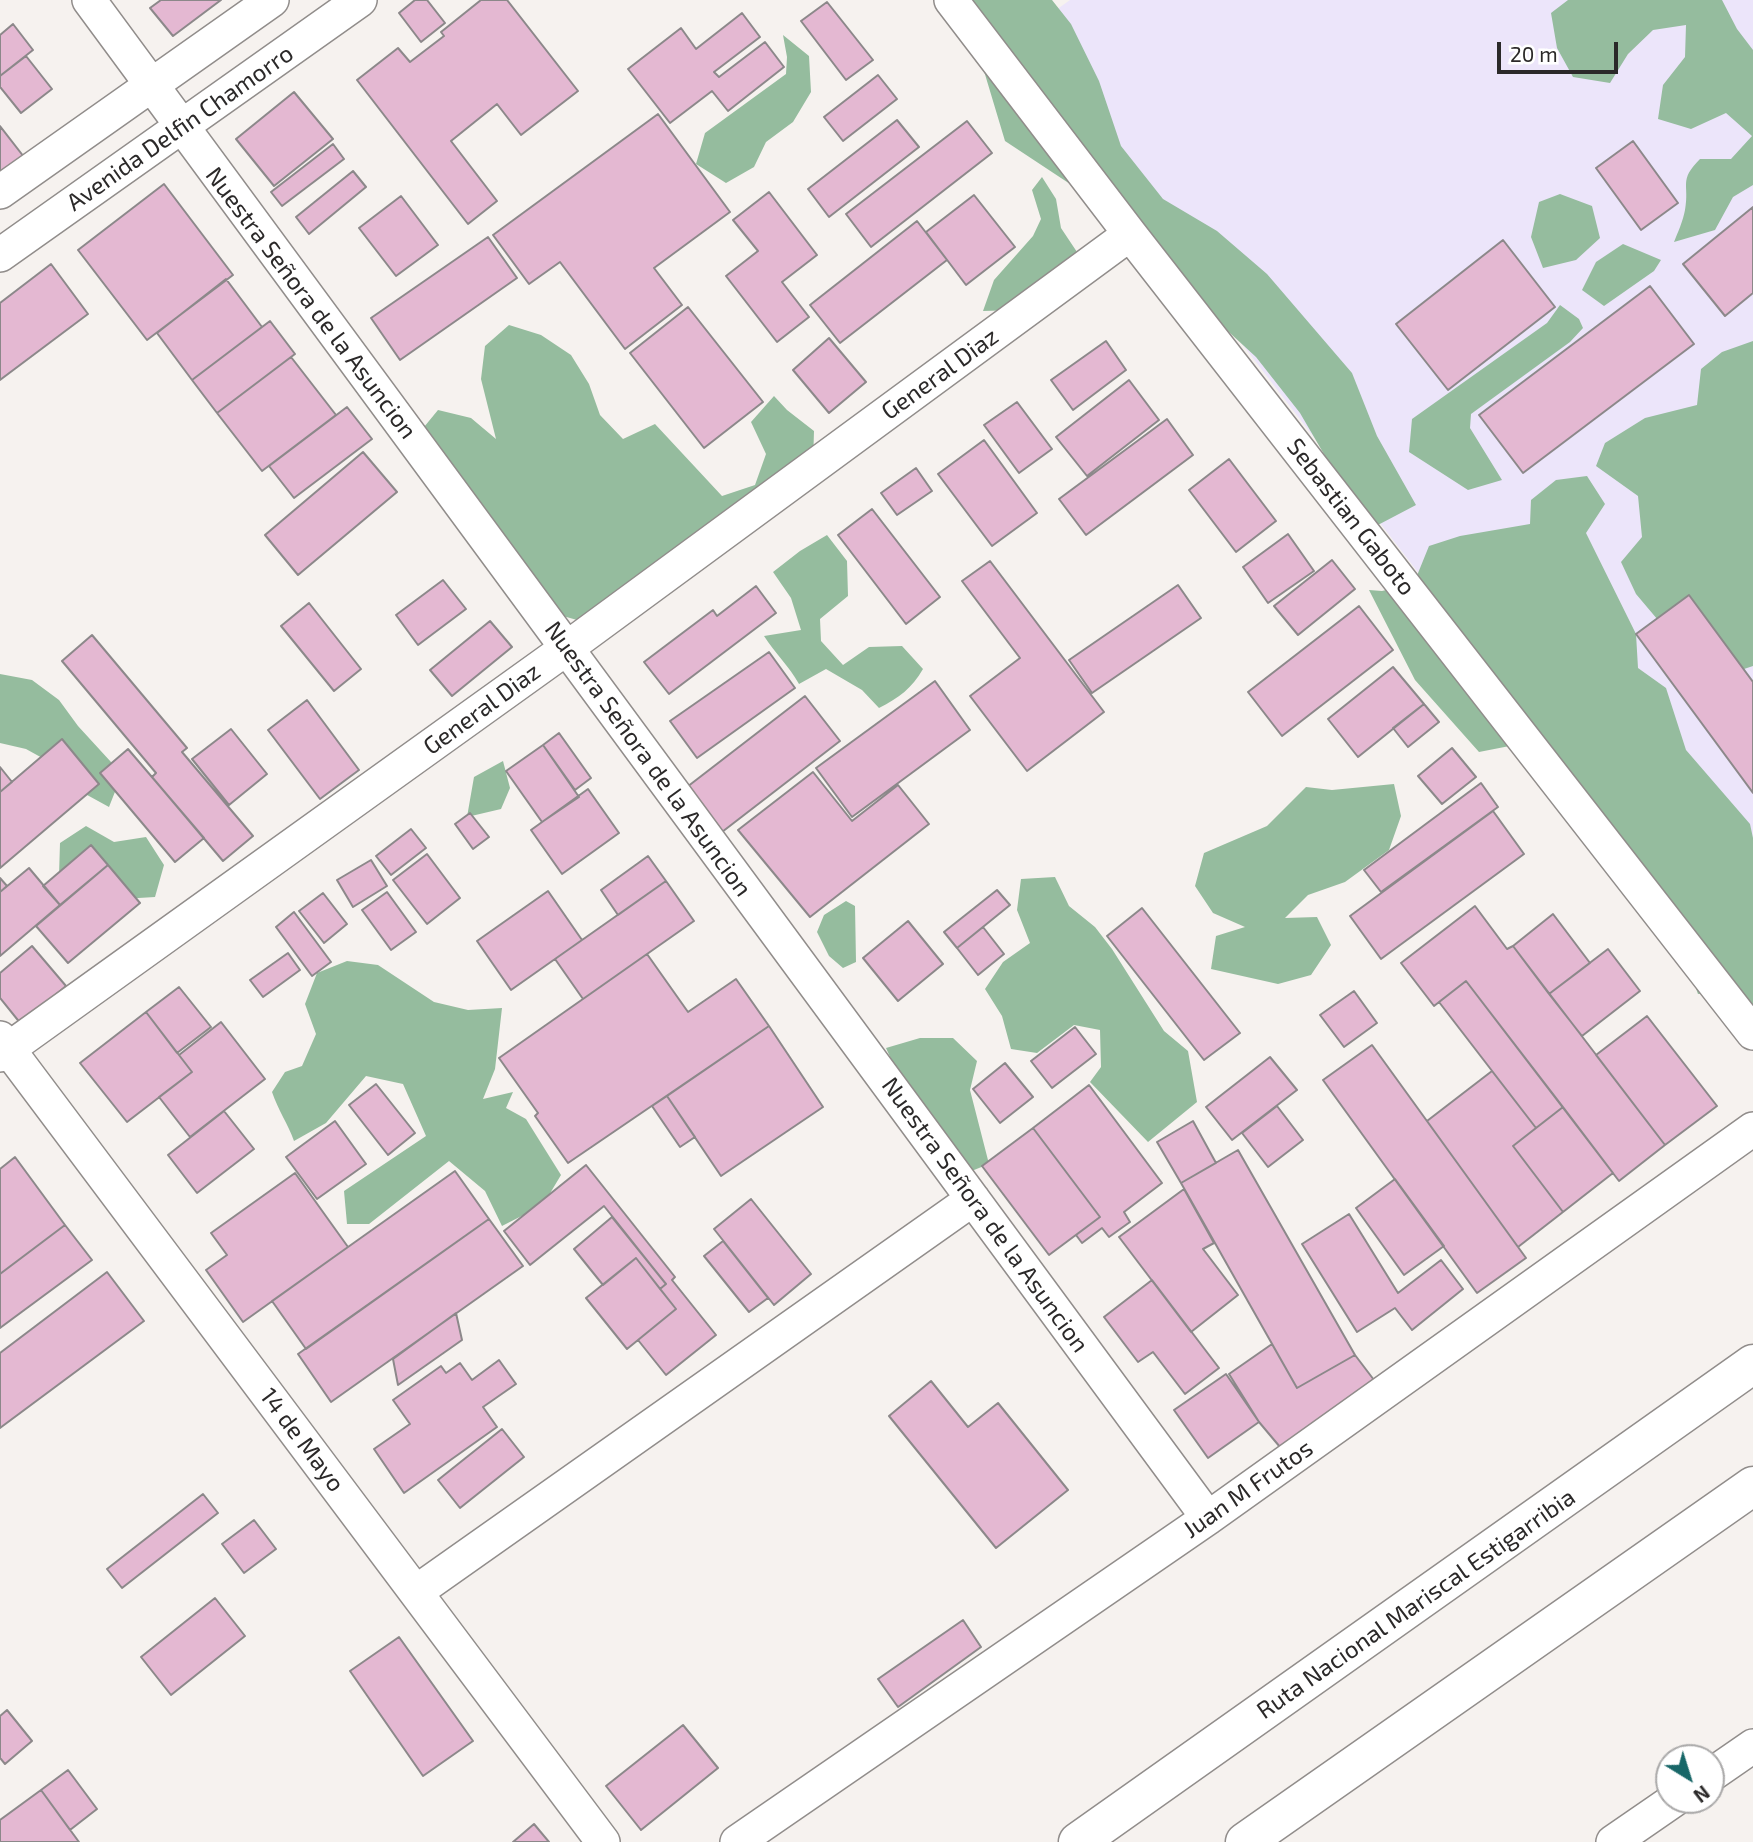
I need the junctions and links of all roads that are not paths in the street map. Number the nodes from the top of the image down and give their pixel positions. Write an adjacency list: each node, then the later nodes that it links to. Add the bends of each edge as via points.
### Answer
1 (89, 0): 5 (street, Nuestra Señora de la Asuncion)
2 (272, 0): 5 (street, Avenida Delfin Chamorro)
3 (360, 0): 6 (street, Avenida Delfin Chamorro)
4 (951, 0): 8 (street, Sebastian Gaboto)
5 (151, 85): 6 (street, Nuestra Señora de la Asuncion); 7 (street, Avenida Delfin Chamorro)
6 (180, 127): 9 (street, Avenida Delfin Chamorro); 10 (street, Nuestra Señora de la Asuncion)
7 (0, 192)
8 (1130, 234): 10 (street, General Diaz); 11 (street, Sebastian Gaboto)
9 (0, 255)
10 (566, 648): 12 (street, General Diaz); 14 (street, Nuestra Señora de la Asuncion)
11 (1753, 1033)
12 (3, 1047): 18 (street, 14 de Mayo)
13 (1753, 1129): 17 (street, Juan M Frutos)
14 (973, 1199): 17 (street, Nuestra Señora de la Asuncion); 18 (street)
15 (1753, 1364): 24 (highway, Ruta Nacional Mariscal Estigarribia)
16 (1753, 1486): 25 (highway)
17 (1208, 1518): 23 (street, Juan M Frutos)
18 (416, 1592): 22 (street, 14 de Mayo)
19 (1753, 1746): 20 (street)
20 (1725, 1765)
21 (1655, 1813): 26 (street)
22 (603, 1842)
23 (737, 1842)
24 (1078, 1842)
25 (1245, 1842)
26 (1613, 1842)

